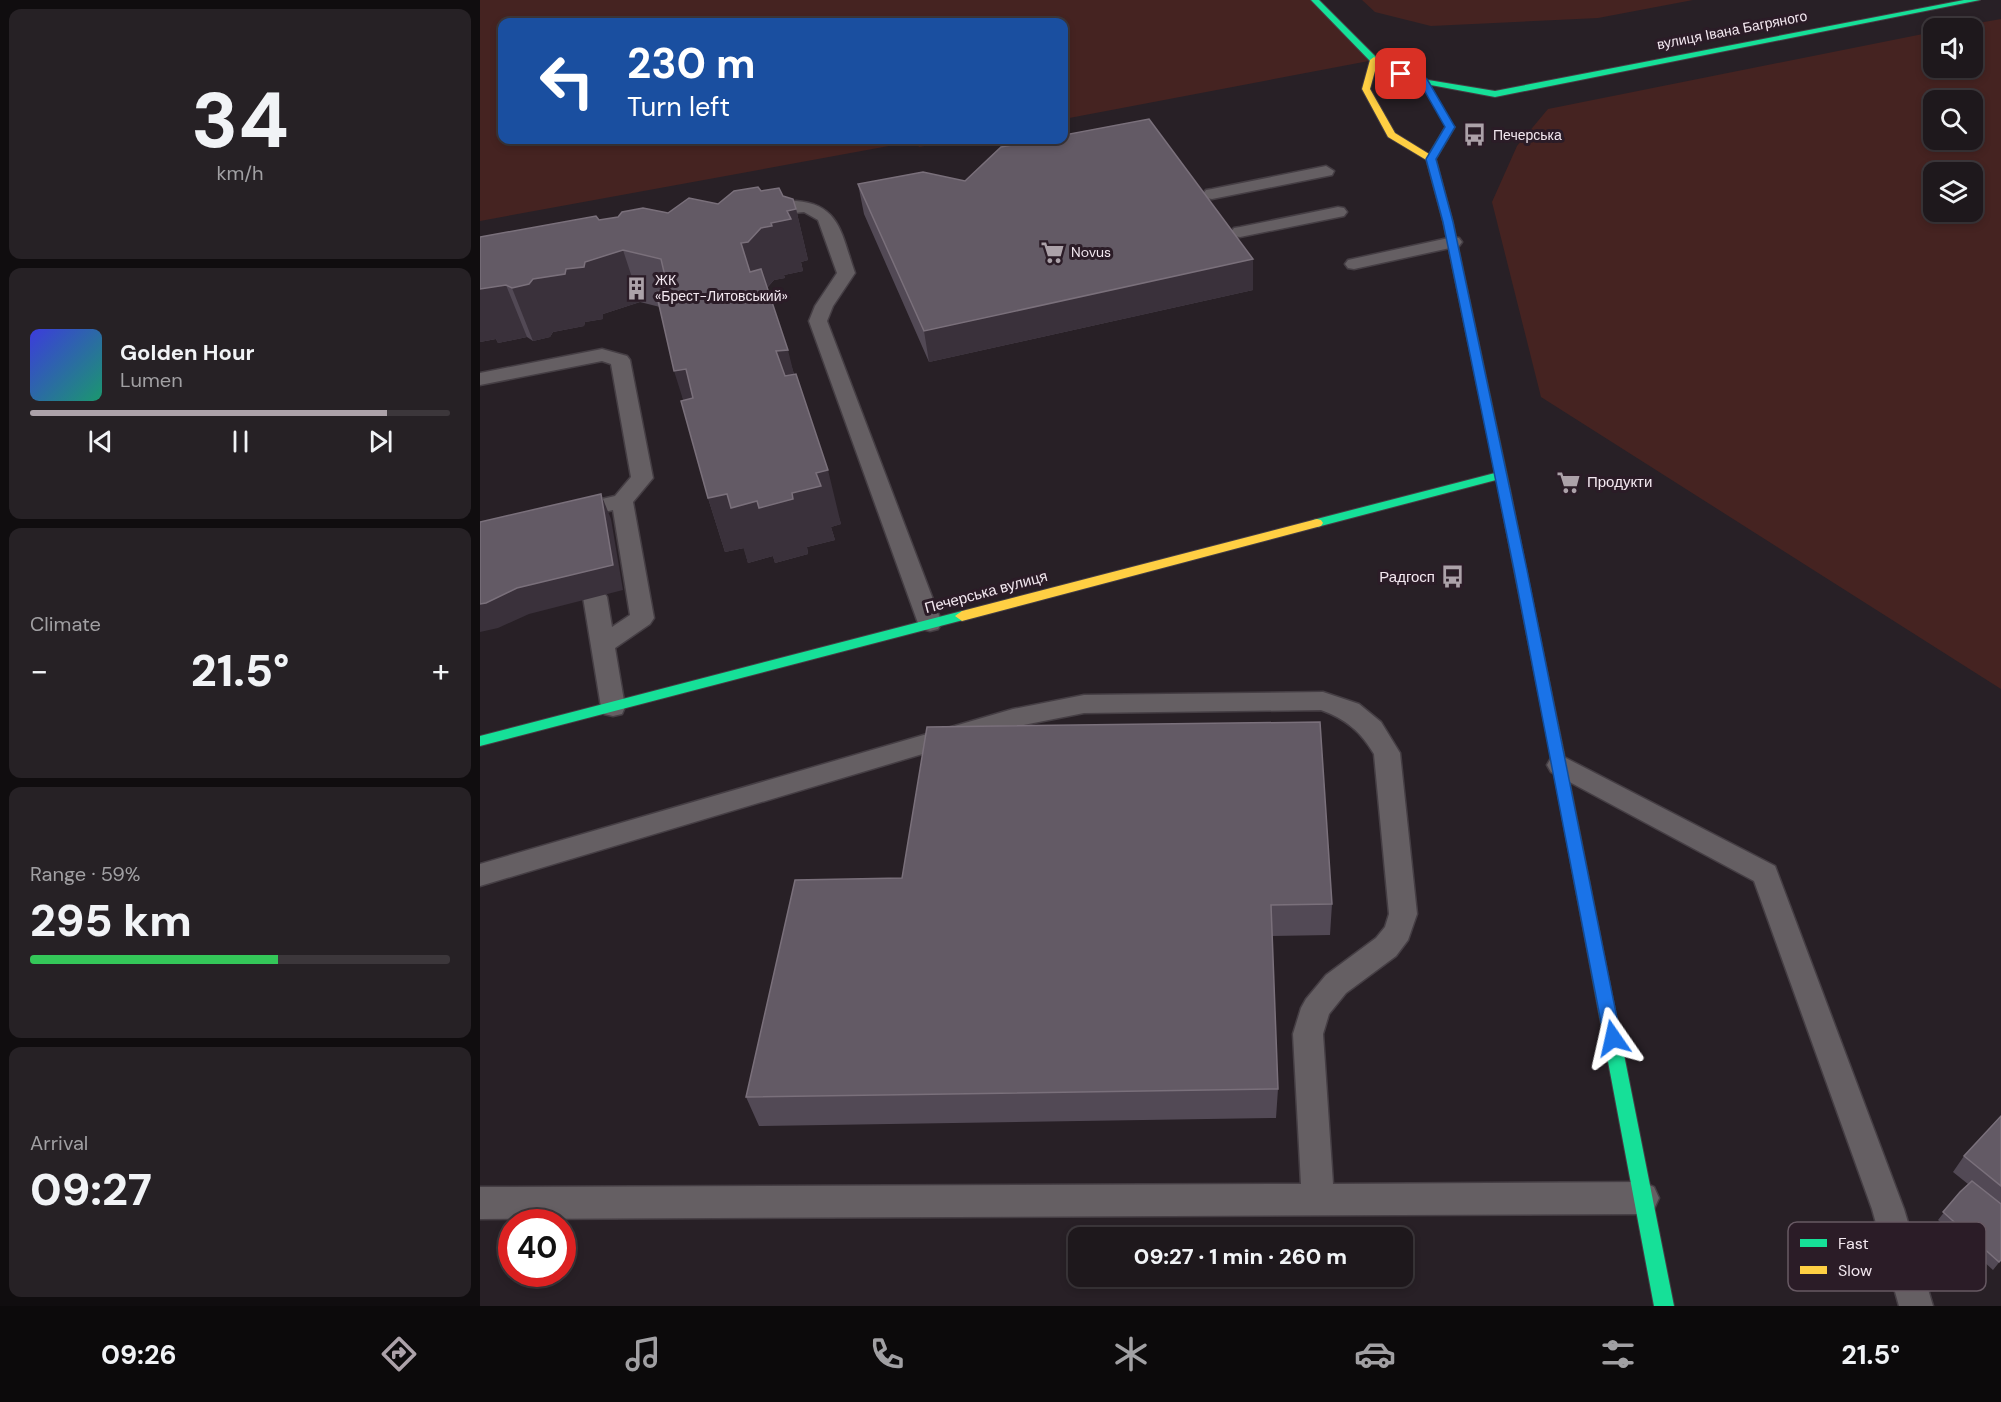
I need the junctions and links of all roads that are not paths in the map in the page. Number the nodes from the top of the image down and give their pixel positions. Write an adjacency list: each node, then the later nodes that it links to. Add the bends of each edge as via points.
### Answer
1 (1316, 0): 3 (street)
2 (1976, 0): 6 (street, вулиця Івана Багряного)
3 (1374, 60): 4 (street); 5 (street)
4 (1421, 79): 5 (street, via 1401,74 1378,77); 6 (street, вулиця Івана Багряного); 7 (street)
5 (1366, 84): 9 (street)
6 (1495, 94): 8 (street, вулиця Івана Багряного)
7 (1434, 99)
8 (1477, 106)
9 (1391, 135): 10 (street); 10 (street, via 1415,140 1434,137 1450,122)
10 (1431, 159): 16 (street)
11 (1326, 171): 12 (lane)
12 (1212, 194)
13 (1338, 212): 15 (lane)
14 (747, 214): 23 (lane, via 801,206 820,211 826,218 846,273 818,321)
15 (1240, 232)
16 (1453, 242): 17 (lane); 19 (street)
17 (1354, 264)
18 (480, 378): 20 (lane, via 602,354 620,360 642,478)
19 (1501, 475): 23 (street, Печерська вулиця); 27 (street)
20 (622, 501): 21 (lane); 24 (lane, via 642,618)
21 (557, 516)
22 (595, 597): 24 (lane)
23 (930, 623): 25 (street, Печерська вулиця)
24 (603, 645): 25 (lane)
25 (613, 707): 26 (street, Печерська вулиця)
26 (480, 741)
27 (1560, 765): 29 (street); 32 (lane, via 1765,874)
28 (480, 875): 30 (lane, via 1050,709 1096,704 1332,704 1350,711 1372,729 1387,753 1403,914 1398,932 1386,947 1336,984 1313,1016 1308,1034)
29 (1643, 1198): 30 (lane); 34 (street)
30 (1318, 1199): 31 (lane)
31 (480, 1203)
32 (1892, 1222)
33 (1912, 1291): 35 (lane)
34 (1664, 1306)
35 (1916, 1306)

